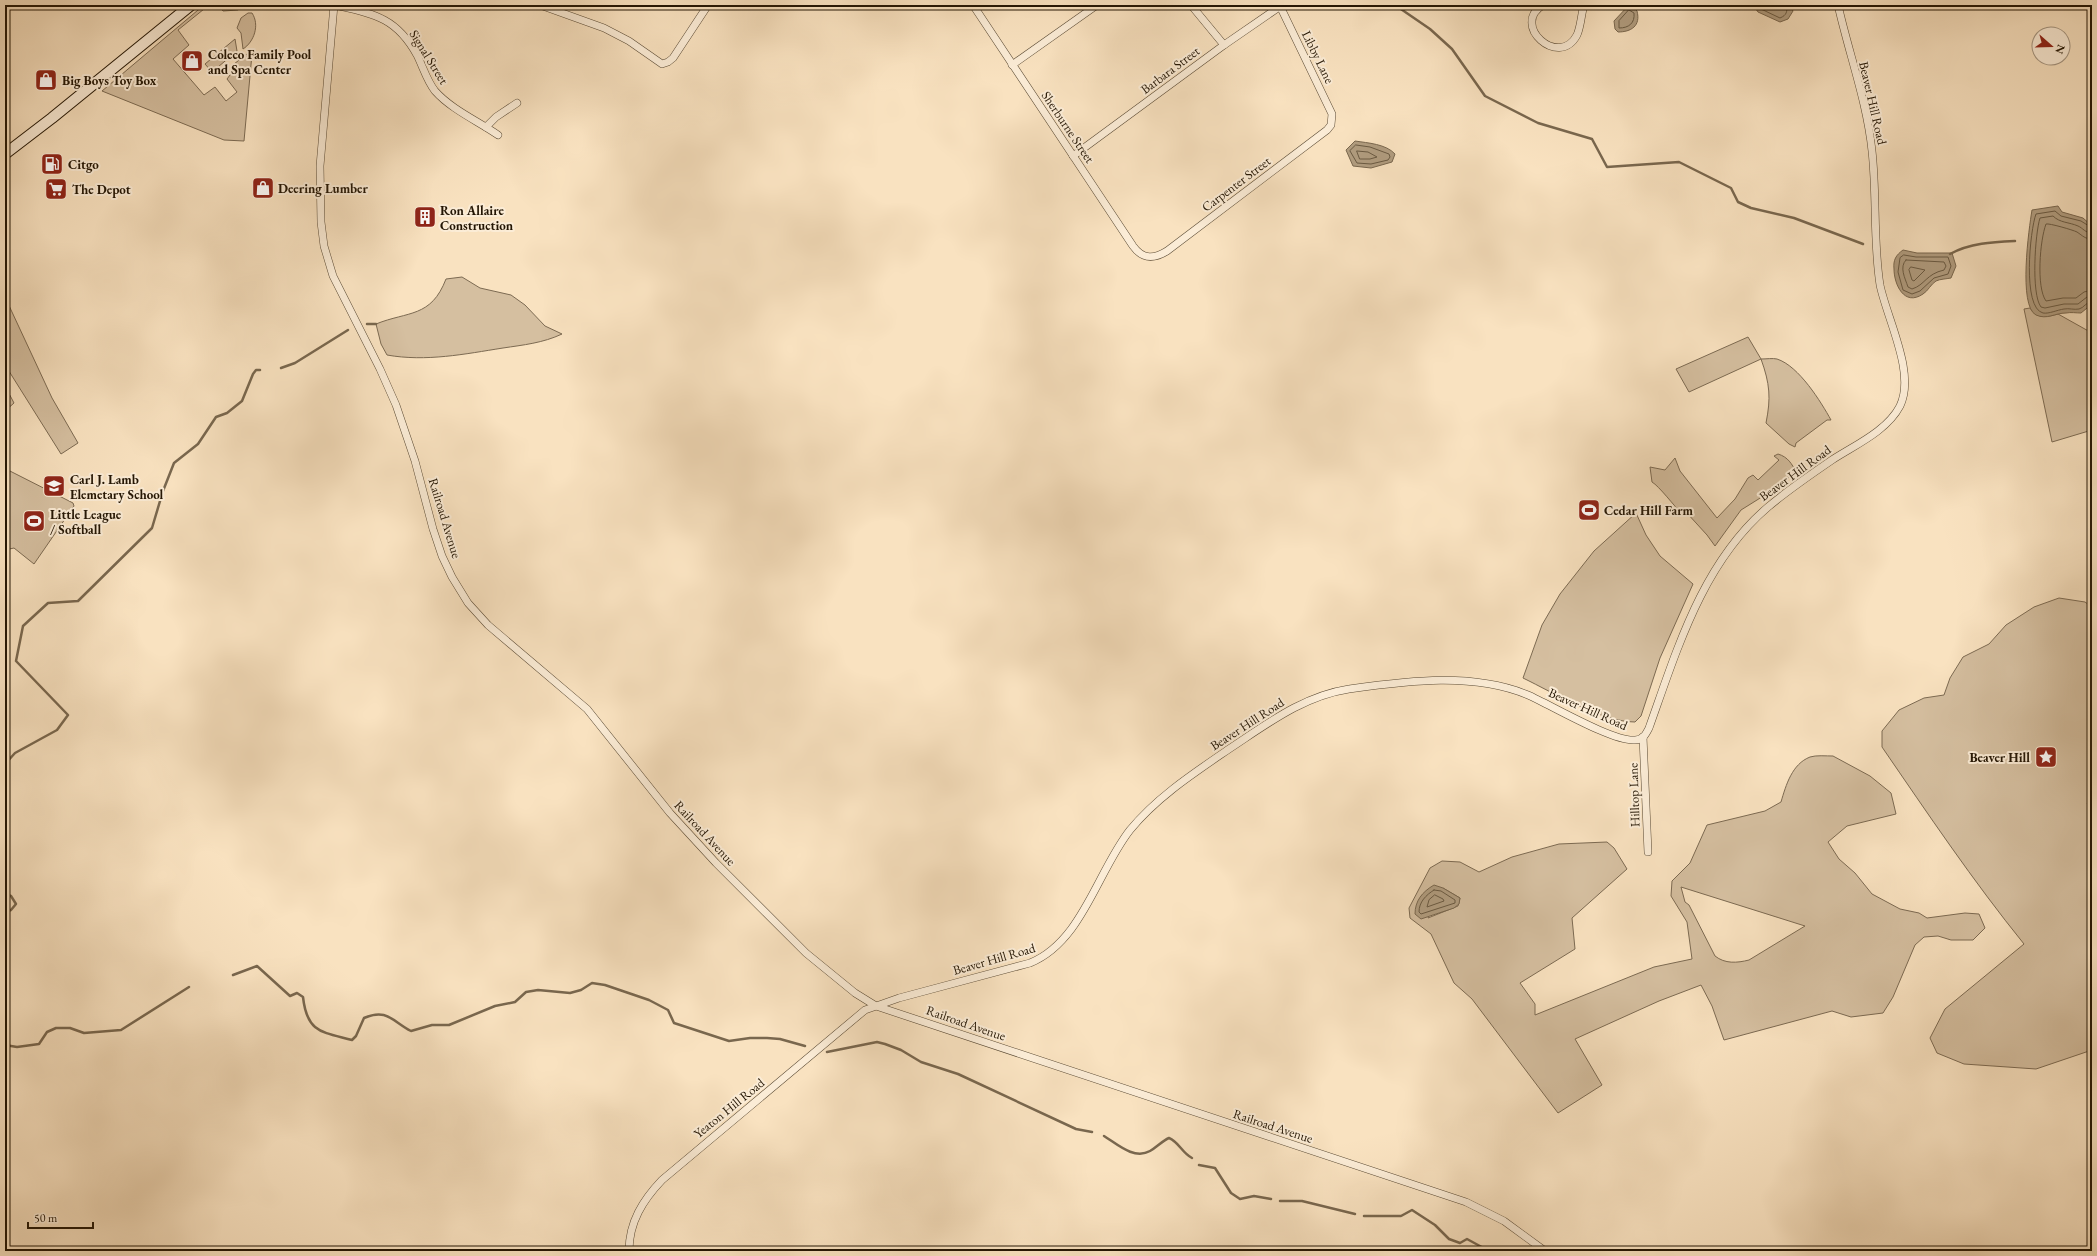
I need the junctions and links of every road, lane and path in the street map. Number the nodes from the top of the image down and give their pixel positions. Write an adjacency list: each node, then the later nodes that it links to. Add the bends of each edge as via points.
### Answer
1 (191, 5): 18 (main road)
2 (334, 5): 16 (street, Signal Street, via 368,13 390,23 412,47 436,92); 23 (street, Railroad Avenue, via 320,166 320,222 324,246 333,276 396,405 415,461 440,551 452,577 468,603 493,630 587,709 670,813 716,863 811,957 855,993)
3 (540, 5): 4 (street, via 604,28 638,47 658,63 666,63 678,52)
4 (708, 5)
5 (973, 5): 13 (street, Sherburne Street)
6 (1097, 5): 13 (street)
7 (1191, 5): 12 (street)
8 (1542, 5): 9 (street, via 1533,19 1534,34 1548,45 1557,47 1565,46 1576,36)
9 (1584, 5)
10 (1838, 5): 21 (street, Beaver Hill Road, via 1868,121 1874,174 1877,259 1881,287 1903,368 1905,390 1900,406 1886,424 1796,485 1767,507 1740,534 1719,563 1700,598 1679,643 1649,728)
11 (1281, 6): 12 (street, Barbara Street); 15 (street, Libby Lane, via 1329,107)
12 (1224, 45): 19 (street, Barbara Street)
13 (1012, 65): 19 (street, Sherburne Street)
14 (517, 103): 16 (street)
15 (1332, 119): 20 (street, Carpenter Street, via 1327,130 1167,251 1154,258)
16 (486, 127): 17 (street, Signal Street)
17 (498, 135)
18 (5, 154)
19 (1073, 156): 20 (street, Sherburne Street, via 1137,252)
20 (1147, 257)
21 (1643, 737): 22 (street, Hilltop Lane); 23 (street, Beaver Hill Road, via 1633,740 1610,733 1530,696 1485,682 1434,681 1349,689 1319,696 1302,703 1261,728 1190,776 1156,803 1130,830 1070,931 1049,954 1030,963)
22 (1648, 852)
23 (876, 1006): 24 (street, Yeaton Hill Road, via 854,1018 662,1180 645,1200 636,1216 630,1234); 25 (street, Railroad Avenue, via 1466,1202 1504,1222)
24 (629, 1251)
25 (1545, 1251)

